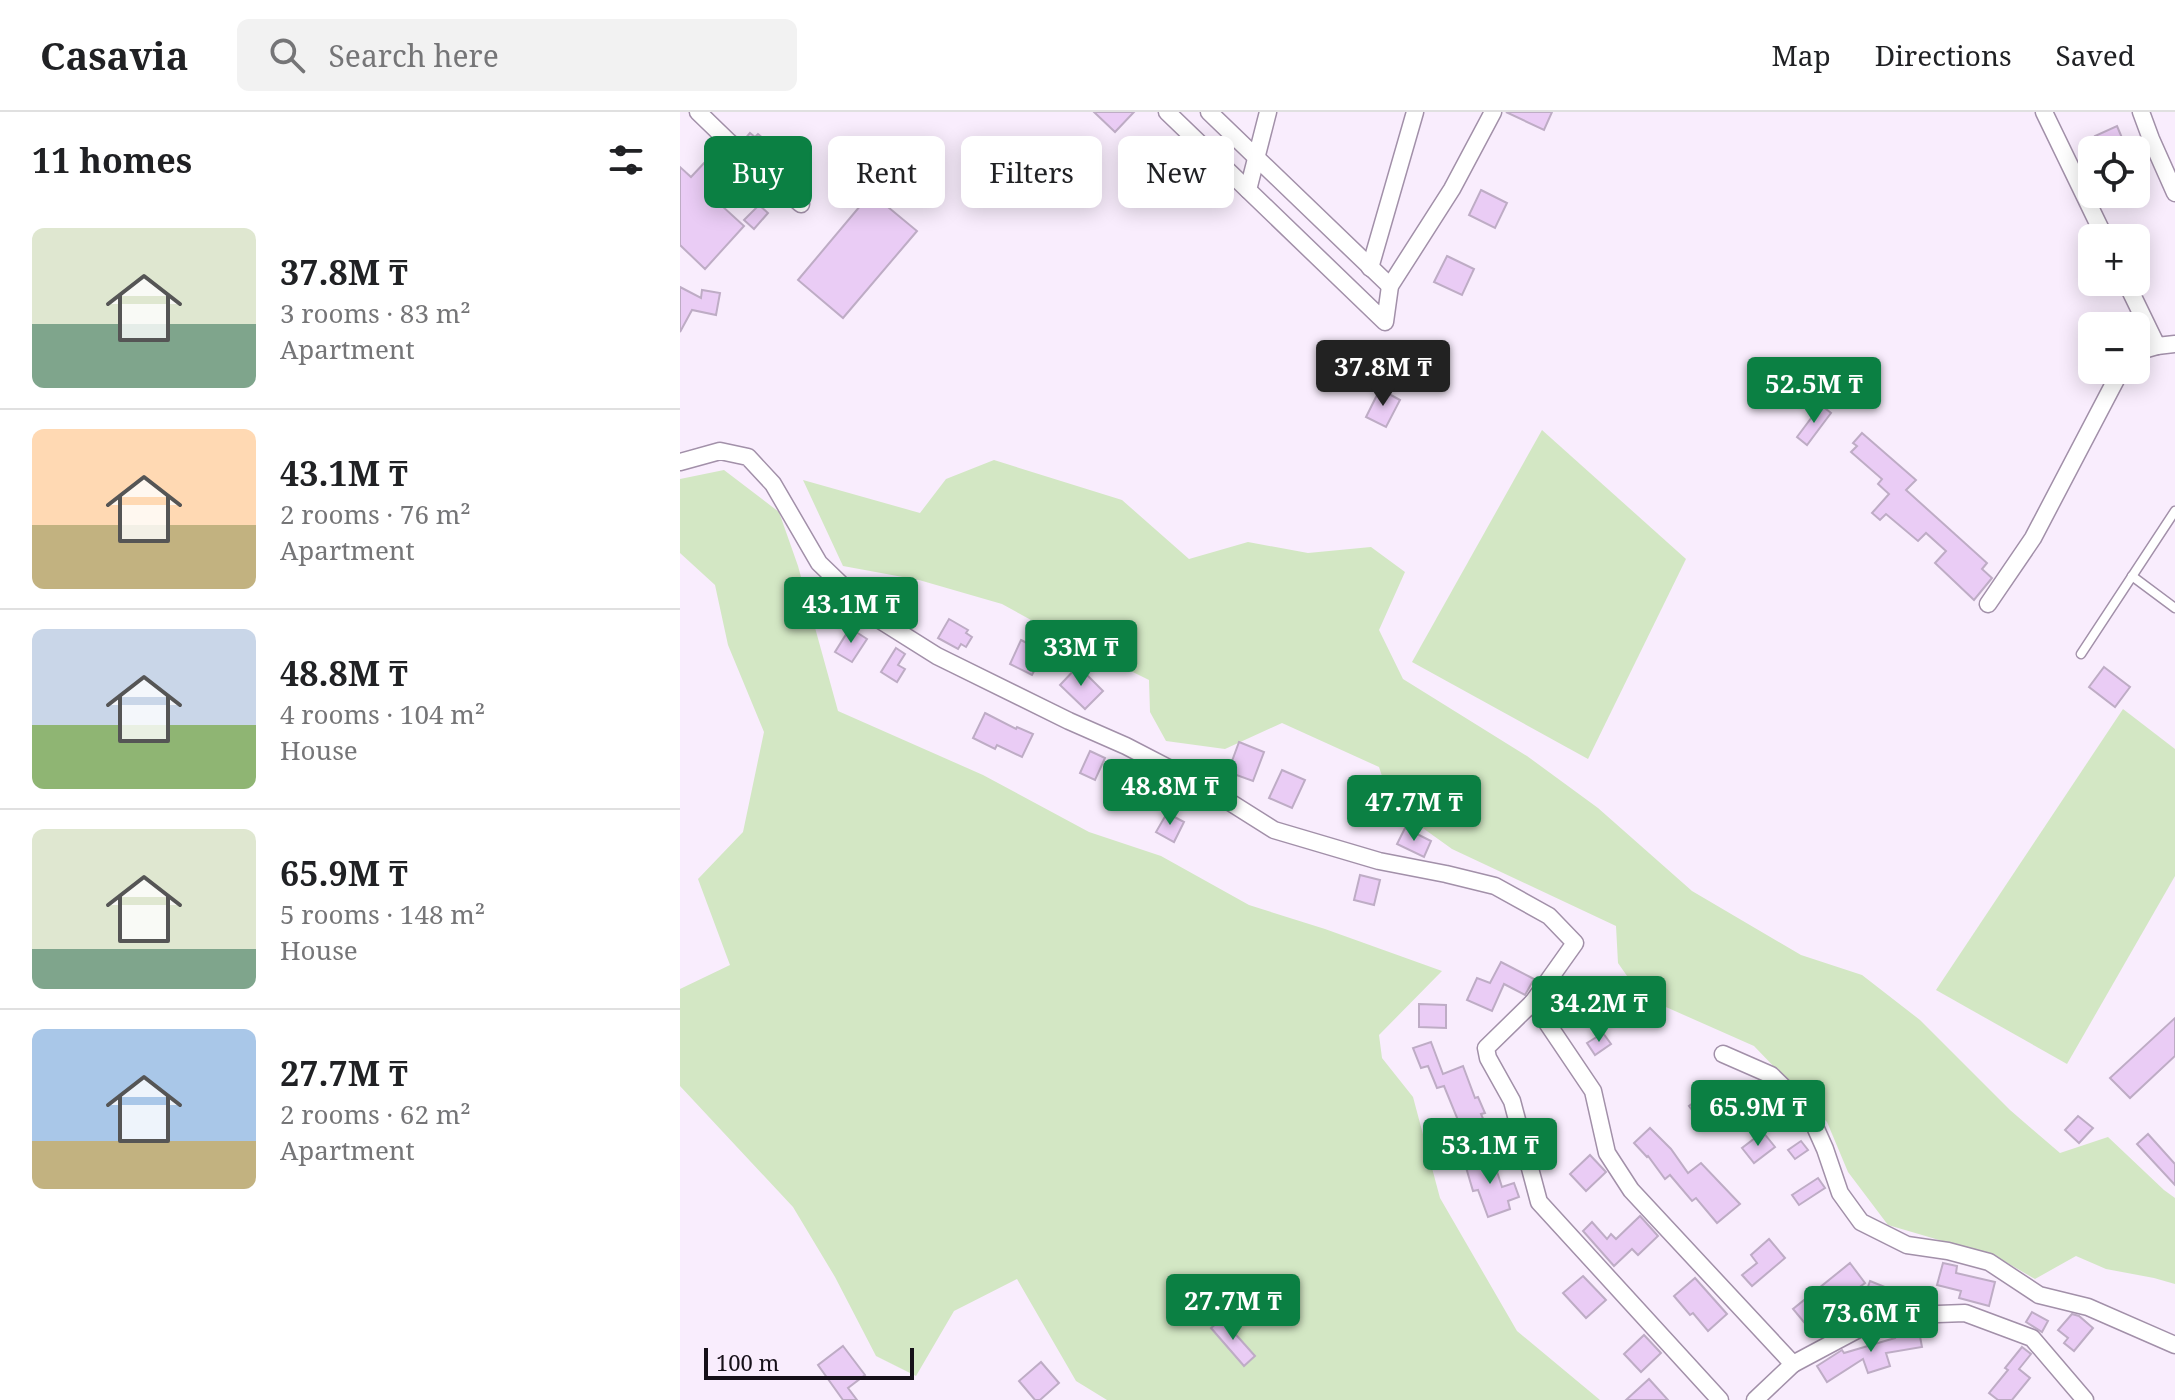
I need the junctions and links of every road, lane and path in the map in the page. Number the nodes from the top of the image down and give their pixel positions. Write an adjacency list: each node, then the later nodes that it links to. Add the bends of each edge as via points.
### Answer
1 (698, 112): 9 (street)
2 (1167, 112): 11 (street)
3 (1209, 112): 10 (street)
4 (1268, 112): 10 (street)
5 (1415, 112): 14 (street)
6 (1493, 112): 15 (street)
7 (2044, 112): 13 (street)
8 (2141, 112): 12 (street)
9 (723, 136)
10 (1255, 157): 11 (street); 14 (street)
11 (1248, 190): 15 (street, via 1385,322)
12 (2175, 193)
13 (2098, 224)
14 (1370, 268): 15 (street)
15 (1390, 286)
16 (2133, 296): 18 (street)
17 (2175, 344): 18 (street)
18 (2157, 346): 19 (street)
19 (2150, 348)
20 (2114, 384): 24 (street, via 2033,538)
21 (680, 462): 27 (street, via 720,451 748,457 773,484 819,563 875,617 937,656 1126,746 1274,830 1379,861 1495,886 1549,916 1575,943)
22 (2175, 511): 23 (lane)
23 (2132, 576): 25 (lane); 26 (lane)
24 (1988, 604)
25 (2175, 608)
26 (2081, 654)
27 (1533, 1002): 30 (street, via 1593,1091 1607,1153 1631,1190); 31 (street, via 1486,1048 1512,1101 1539,1202)
28 (1723, 1054): 29 (street, via 1771,1075 1808,1111 1840,1193 1861,1222 1907,1245 1989,1262 2039,1295 2088,1307)
29 (2175, 1345)
30 (1793, 1364): 32 (street); 33 (street, via 1883,1316 1965,1313 2032,1338)
31 (1720, 1400)
32 (1755, 1400)
33 (2085, 1400)

